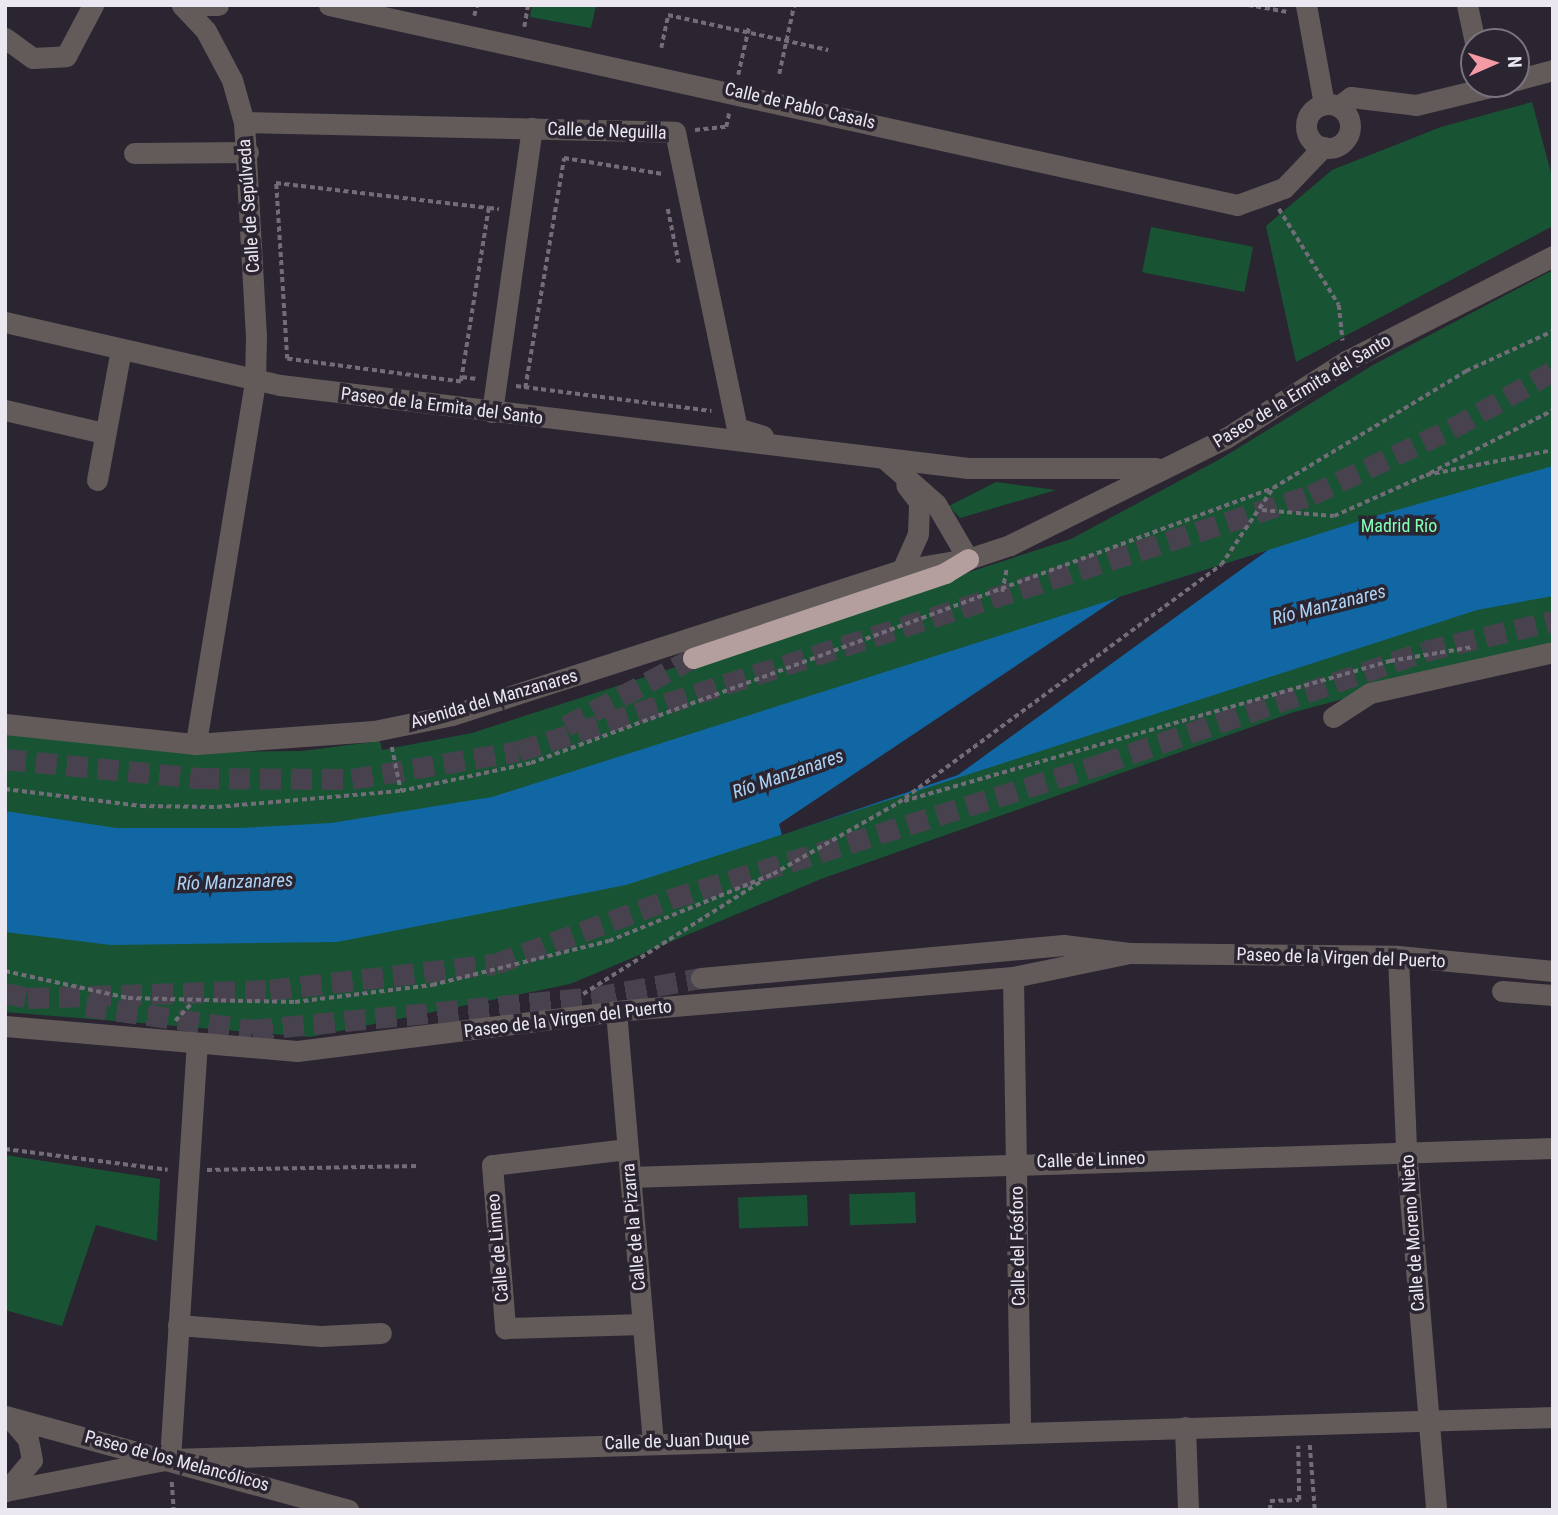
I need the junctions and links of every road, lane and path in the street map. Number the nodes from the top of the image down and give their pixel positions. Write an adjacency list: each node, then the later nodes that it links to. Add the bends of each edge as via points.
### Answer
1 (93, 5): 13 (street, via 66,56 33,58)
2 (182, 5): 3 (street); 11 (street, Calle de Sepúlveda)
3 (220, 5): 11 (street)
4 (329, 5): 27 (street, Calle de Pablo Casals, via 1237,205 1269,196)
5 (794, 5): 14 (path)
6 (1248, 5): 8 (path)
7 (1467, 5): 10 (street)
8 (1307, 9): 22 (street)
9 (749, 26): 12 (path)
10 (1472, 28)
11 (206, 31): 24 (street, Calle de Sepúlveda, via 232,80)
12 (747, 33): 14 (path); 15 (path, via 668,15); 17 (path)
13 (5, 38)
14 (786, 41): 16 (path); 19 (path)
15 (661, 48)
16 (828, 50)
17 (740, 66)
18 (1553, 70): 20 (street)
19 (779, 74)
20 (1530, 76)
21 (1460, 94): 22 (street, via 1416,105 1351,97)
22 (1332, 105): 27 (street, via 1307,118); 27 (street, Calle de Pablo Casals, via 1349,116 1348,137)
23 (730, 110): 26 (path, via 726,127)
24 (244, 122): 25 (street, Calle de Neguilla); 28 (street, Calle de Sepúlveda)
25 (532, 128): 26 (street, Calle de Neguilla); 33 (street)
26 (675, 132): 50 (street, Calle de Neguilla, via 737,428)
27 (1317, 143)
28 (248, 152): 29 (street); 41 (street, Calle de Sepúlveda)
29 (134, 153)
30 (668, 188): 43 (path, via 668,175 564,158)
31 (668, 201): 36 (path)
32 (489, 208): 33 (path); 40 (path); 40 (path, via 276,183 287,359 461,382)
33 (520, 212): 42 (street)
34 (1291, 225): 39 (path, via 1339,305)
35 (1553, 256): 39 (street, Paseo de la Ermita del Santo)
36 (682, 278)
37 (5, 322): 38 (street, Paseo de la Ermita del Santo)
38 (121, 349): 41 (street, Paseo de la Ermita del Santo); 48 (street)
39 (1346, 361): 52 (street, Paseo de la Ermita del Santo, via 1226,438)
40 (462, 377): 42 (path)
41 (255, 382): 47 (street, Paseo de la Ermita del Santo); 65 (street, Calle de Sepúlveda)
42 (497, 383): 43 (path); 47 (street)
43 (525, 388): 44 (path, via 712,414)
44 (709, 402)
45 (1553, 410): 53 (path)
46 (5, 411): 48 (street)
47 (492, 412): 50 (street, Paseo de la Ermita del Santo)
48 (103, 433): 54 (street)
49 (1553, 450): 53 (path)
50 (811, 452): 51 (street, Paseo de la Ermita del Santo)
51 (885, 459): 52 (street, Paseo de la Ermita del Santo, via 968,468); 57 (street, via 936,504); 58 (street, via 919,502 918,534)
52 (1163, 468): 57 (street, Paseo de la Ermita del Santo, via 1010,545)
53 (1426, 475): 56 (path, via 1334,516)
54 (97, 480)
55 (1273, 488): 56 (path)
56 (1262, 510): 67 (path, via 1220,565)
57 (968, 559): 58 (street, Avenida del Manzanares); 61 (highway, via 946,573)
58 (902, 570): 65 (street, Avenida del Manzanares, via 452,715 312,739)
59 (1485, 645): 67 (path, via 1390,661)
60 (1553, 652): 62 (street, via 1370,693)
61 (693, 658)
62 (1333, 717)
63 (5, 724): 65 (street, Avenida del Manzanares)
64 (404, 740): 66 (path, via 391,743)
65 (196, 744)
66 (401, 791)
67 (898, 803): 68 (path)
68 (773, 874): 71 (path, via 609,941 404,989 295,1002 198,1002 128,998); 78 (path, via 583,992)
69 (1129, 953): 70 (street, Paseo de la Virgen del Puerto); 73 (street, Paseo de la Virgen del Puerto); 74 (street, Paseo de la Virgen del Puerto, via 1063,945)
70 (1398, 956): 72 (street, Paseo de la Virgen del Puerto); 84 (street, Calle de Moreno Nieto)
71 (5, 971)
72 (1553, 971)
73 (1013, 977): 77 (street, Paseo de la Virgen del Puerto); 85 (street, Calle del Fósforo)
74 (701, 978)
75 (1502, 991): 76 (street)
76 (1553, 995)
77 (617, 1011): 78 (street, Paseo de la Virgen del Puerto); 83 (street, Calle de la Pizarra)
78 (580, 1017): 80 (street, Paseo de la Virgen del Puerto, via 297,1051)
79 (5, 1027): 80 (street, Paseo de la Virgen del Puerto)
80 (197, 1045): 87 (street)
81 (1553, 1148): 84 (street, Calle de Linneo)
82 (5, 1149): 87 (path)
83 (627, 1149): 88 (street, Calle de la Pizarra); 89 (street, Calle de Linneo, via 492,1165 505,1328)
84 (1406, 1150): 85 (street, Calle de Linneo); 94 (street, Calle de Moreno Nieto)
85 (1018, 1163): 88 (street, Calle de Linneo); 96 (street, Calle del Fósforo)
86 (418, 1166): 87 (path, via 301,1172)
87 (188, 1169): 90 (street)
88 (630, 1177): 89 (street, Calle de la Pizarra)
89 (643, 1324): 98 (street, Calle de la Pizarra)
90 (178, 1325): 91 (street, via 321,1336); 99 (street)
91 (381, 1333)
92 (7, 1416): 99 (street, Paseo de los Melancólicos); 100 (street, via 28,1439 32,1460)
93 (1553, 1417): 94 (street, Calle de Juan Duque)
94 (1428, 1421): 97 (street, Calle de Juan Duque); 105 (street, Calle de Moreno Nieto)
95 (1185, 1427): 96 (street, Calle de Juan Duque); 97 (street, Calle de Juan Duque); 102 (street)
96 (1020, 1431): 98 (street, Calle de Juan Duque)
97 (1309, 1435): 103 (path, via 1297,1446 1299,1500 1270,1501); 104 (path)
98 (653, 1442): 99 (street, Calle de Juan Duque)
99 (170, 1459): 100 (street); 101 (street, Paseo de los Melancólicos)
100 (6, 1491)
101 (348, 1510)
102 (1188, 1510)
103 (1270, 1510)
104 (1315, 1510)
105 (1436, 1510)

